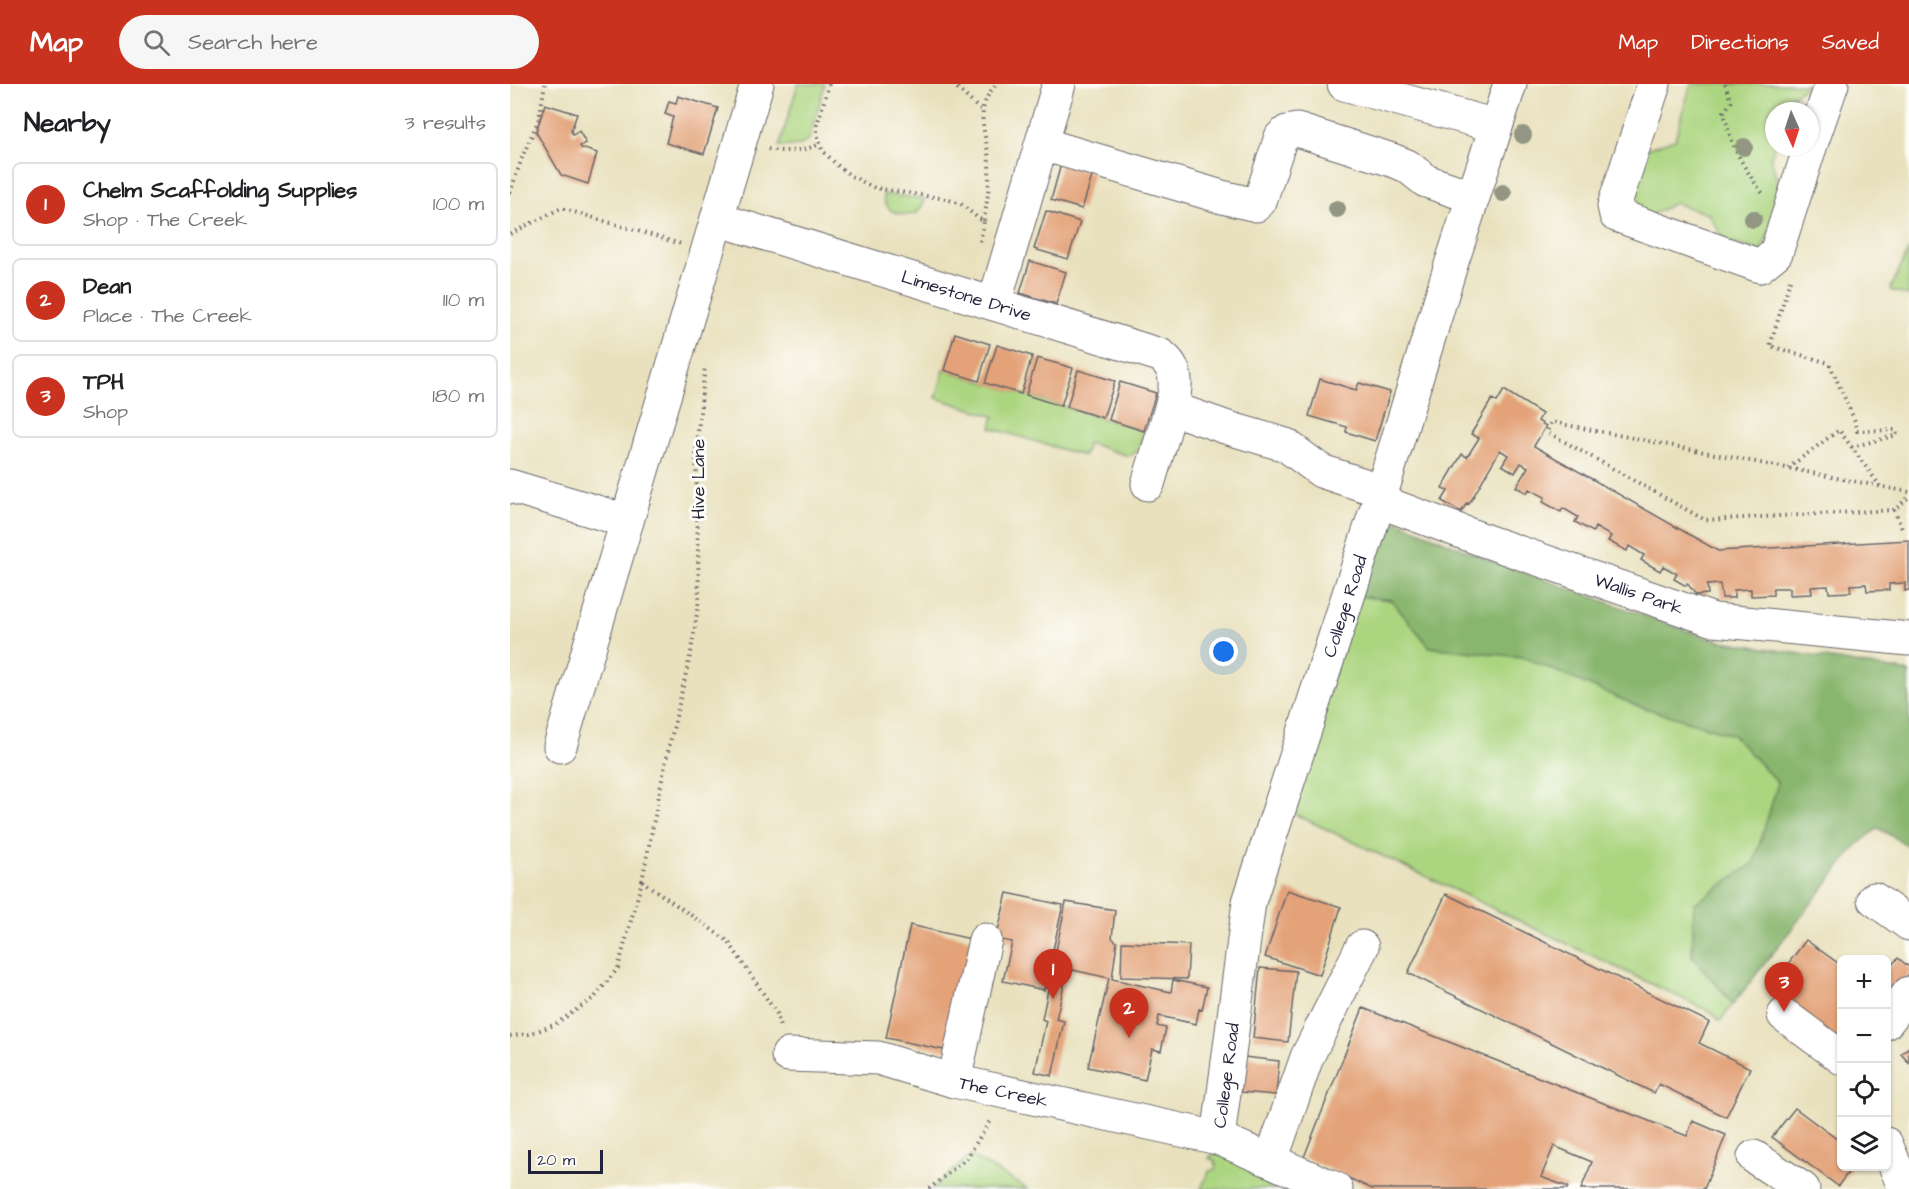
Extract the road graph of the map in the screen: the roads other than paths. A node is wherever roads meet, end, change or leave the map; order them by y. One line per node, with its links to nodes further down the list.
1 (757, 84): 12 (street)
2 (1059, 84): 9 (street)
3 (1344, 84): 8 (street)
4 (1510, 84): 8 (street, College Road)
5 (1654, 84): 10 (street)
6 (1832, 84): 7 (street)
7 (1819, 121)
8 (1496, 126): 11 (street, College Road)
9 (1042, 144): 11 (street); 13 (street)
10 (1807, 156)
11 (1473, 197): 17 (street, College Road)
12 (717, 219): 13 (street, Limestone Drive); 18 (street)
13 (994, 304): 14 (street, Limestone Drive)
14 (1171, 408): 15 (street, Limestone Drive); 17 (street, Wallis Park)
15 (1148, 484)
16 (510, 486): 18 (street)
17 (1381, 496): 19 (street, Wallis Park); 31 (street, College Road)
18 (627, 521): 20 (street)
19 (1909, 639)
20 (560, 746)
21 (1874, 899): 22 (street)
22 (1909, 924)
23 (985, 940): 30 (street)
24 (1362, 947): 34 (street)
25 (1909, 993): 27 (street)
26 (1784, 1015): 28 (street)
27 (1891, 1018)
28 (1837, 1054)
29 (788, 1055): 30 (street, The Creek)
30 (954, 1081): 31 (street, The Creek)
31 (1218, 1138): 34 (street, The Creek)
32 (1891, 1154): 37 (street)
33 (1754, 1157): 36 (street)
34 (1268, 1159): 35 (street, The Creek)
35 (1336, 1189)
36 (1803, 1189)
37 (1905, 1189)

